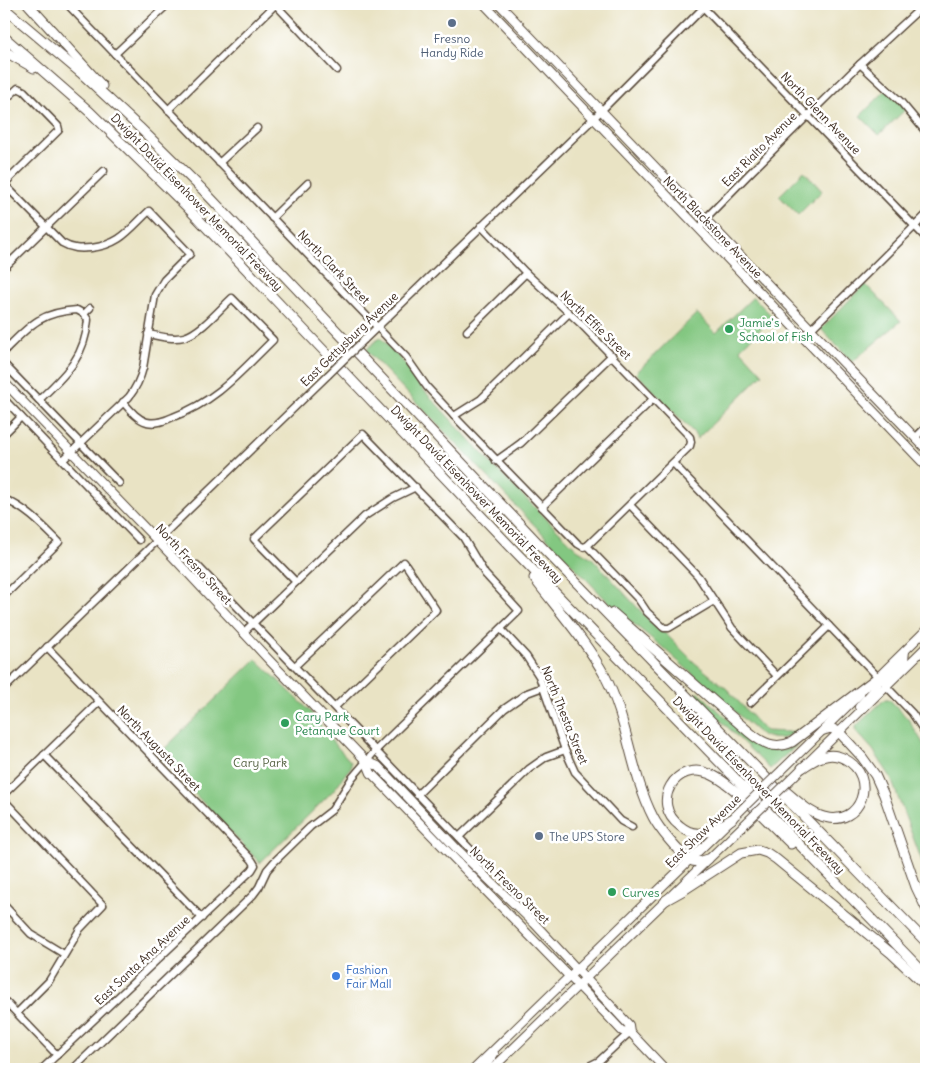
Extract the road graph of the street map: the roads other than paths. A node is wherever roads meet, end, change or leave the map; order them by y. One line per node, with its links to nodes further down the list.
1 (28, 4): 24 (highway)
2 (67, 4): 15 (street, North Clark Street)
3 (168, 4): 15 (street)
4 (275, 4): 17 (street); 20 (street)
5 (499, 4): 21 (main road, North Blackstone Avenue)
6 (911, 4): 11 (street)
7 (924, 4): 11 (street, East Rialto Avenue)
8 (703, 5): 21 (street, East Gettysburg Avenue); 22 (street, North Glenn Avenue)
9 (489, 6): 23 (main road, North Blackstone Avenue)
10 (4, 8): 24 (highway, Dwight David Eisenhower Memorial Freeway)
11 (918, 11): 12 (street); 16 (street, East Rialto Avenue)
12 (926, 20)
13 (4, 37): 18 (highway, Dwight David Eisenhower Memorial Freeway)
14 (4, 51): 18 (highway)
15 (116, 54): 20 (street, North Clark Street)
16 (860, 64): 22 (street, East Rialto Avenue); 26 (street)
17 (337, 70)
18 (58, 83): 80 (highway, Dwight David Eisenhower Memorial Freeway)
19 (4, 101): 30 (street)
20 (168, 110): 27 (street, North Clark Street)
21 (601, 110): 23 (street, East Gettysburg Avenue); 33 (main road, North Blackstone Avenue)
22 (807, 116): 33 (street, East Rialto Avenue); 35 (street, North Glenn Avenue)
23 (594, 118): 34 (street, East Gettysburg Avenue); 37 (main road, North Blackstone Avenue)
24 (139, 127): 79 (highway, Dwight David Eisenhower Memorial Freeway)
25 (257, 128): 27 (street)
26 (926, 132)
27 (219, 164): 32 (street, North Clark Street)
28 (104, 171): 36 (street)
29 (308, 183): 32 (street)
30 (4, 184): 36 (street)
31 (926, 215): 35 (street)
32 (272, 218): 44 (street, North Clark Street)
33 (705, 219): 37 (street, East Rialto Avenue); 45 (main road, North Blackstone Avenue)
34 (481, 226): 40 (street, North Effie Street); 44 (street, East Gettysburg Avenue)
35 (915, 226): 38 (street, North Glenn Avenue); 45 (street)
36 (46, 227): 39 (street); 47 (street)
37 (700, 229): 48 (main road, North Blackstone Avenue)
38 (926, 238)
39 (4, 268)
40 (526, 273): 42 (street, North Effie Street); 46 (street)
41 (90, 308): 43 (street)
42 (569, 313): 50 (street, North Effie Street); 58 (street)
43 (84, 314): 49 (street); 55 (street)
44 (377, 328): 58 (street, North Clark Street); 78 (street, East Gettysburg Avenue, bridge)
45 (811, 329): 48 (street); 62 (main road, North Blackstone Avenue)
46 (467, 331)
47 (148, 334): 56 (street); 56 (street)
48 (803, 337): 57 (main road, North Blackstone Avenue)
49 (4, 351)
50 (612, 355): 54 (street, North Effie Street); 69 (street)
51 (4, 364): 55 (street)
52 (4, 382): 66 (main road, North Fresno Street)
53 (4, 399): 59 (street, North Fresno Street)
54 (653, 399): 70 (street, North Effie Street); 76 (street)
55 (39, 400): 63 (street)
56 (123, 402): 63 (street)
57 (878, 415): 62 (main road); 64 (main road, North Blackstone Avenue)
58 (454, 416): 69 (street, North Clark Street)
59 (21, 417): 61 (street); 68 (street, North Fresno Street)
60 (926, 427): 62 (street)
61 (4, 434)
62 (915, 438): 65 (main road, North Blackstone Avenue)
63 (81, 443): 66 (street); 72 (street)
64 (908, 446): 67 (main road); 71 (main road, North Blackstone Avenue)
65 (926, 450)
66 (71, 453): 68 (street); 78 (main road, North Fresno Street)
67 (926, 457)
68 (63, 460): 77 (street, North Fresno Street)
69 (496, 461): 76 (street, North Clark Street)
70 (673, 462): 75 (street); 87 (street)
71 (926, 466)
72 (119, 483)
73 (416, 487): 83 (street); 83 (street); 88 (street)
74 (4, 499): 84 (street)
75 (630, 505): 81 (street); 85 (street)
76 (542, 506): 81 (street, North Clark Street)
77 (139, 540)
78 (157, 540): 90 (main road, North Fresno Street); 92 (street, East Gettysburg Avenue)
79 (536, 541): 96 (highway); 97 (highway, Dwight David Eisenhower Memorial Freeway)
80 (506, 542): 119 (highway); 128 (highway, Dwight David Eisenhower Memorial Freeway)
81 (585, 547): 85 (street, North Clark Street)
82 (197, 565): 86 (street)
83 (296, 582): 86 (street)
84 (4, 596)
85 (714, 601): 95 (street)
86 (254, 624): 90 (street); 94 (street)
87 (829, 626): 95 (street); 96 (street)
88 (501, 630): 99 (street, North Thesta Street); 107 (street)
89 (926, 630): 93 (main road, East Shaw Avenue)
90 (243, 633): 110 (main road, North Fresno Street)
91 (926, 647): 98 (main road, East Shaw Avenue)
92 (47, 648): 100 (street, East Gettysburg Avenue); 101 (street, North Augusta Street)
93 (905, 651): 96 (main road, East Shaw Avenue); 98 (main road)
94 (295, 666): 103 (street); 103 (street)
95 (777, 676): 102 (street)
96 (878, 677): 104 (main road, East Shaw Avenue); 105 (main road)
97 (673, 683): 111 (highway); 129 (highway, Dwight David Eisenhower Memorial Freeway)
98 (886, 686): 105 (main road, East Shaw Avenue); 106 (street)
99 (543, 687): 108 (street, North Thesta Street); 113 (street)
100 (4, 689)
101 (99, 702): 109 (street); 120 (street, North Augusta Street)
102 (750, 703)
103 (335, 707): 107 (street)
104 (824, 730): 105 (highway); 115 (main road, East Shaw Avenue, bridge)
105 (839, 732): 111 (main road, East Shaw Avenue); 126 (highway)
106 (926, 734)
107 (376, 750): 110 (street); 113 (street)
108 (565, 750): 116 (street, North Thesta Street); 117 (street)
109 (44, 756): 112 (street); 127 (street)
110 (366, 761): 121 (main road, North Fresno Street); 122 (main road, North Fresno Street); 144 (street)
111 (802, 768): 118 (main road, East Shaw Avenue, bridge)
112 (4, 794)
113 (418, 795): 117 (street)
114 (4, 800): 130 (street)
115 (732, 819): 119 (main road, East Shaw Avenue); 128 (highway)
116 (632, 827)
117 (459, 837): 121 (street)
118 (708, 859): 119 (highway); 124 (main road, East Shaw Avenue)
119 (690, 860): 131 (main road, East Shaw Avenue)
120 (255, 865): 127 (street, East Santa Ana Avenue)
121 (476, 868): 123 (main road, North Fresno Street)
122 (474, 878): 123 (main road); 133 (main road, North Fresno Street)
123 (504, 894): 131 (main road, North Fresno Street)
124 (666, 900): 134 (main road, East Shaw Avenue); 136 (highway)
125 (4, 905): 130 (street)
126 (926, 908)
127 (202, 918): 141 (street, East Santa Ana Avenue)
128 (884, 933): 132 (highway, Dwight David Eisenhower Memorial Freeway)
129 (926, 942)
130 (64, 954): 138 (street)
131 (577, 969): 133 (main road, East Shaw Avenue); 134 (main road, North Fresno Street)
132 (926, 975)
133 (569, 977): 135 (main road, North Fresno Street); 140 (main road, East Shaw Avenue)
134 (586, 979): 135 (main road, East Shaw Avenue); 139 (main road, North Fresno Street)
135 (578, 986): 139 (main road, North Fresno Street); 147 (main road, East Shaw Avenue)
136 (926, 986)
137 (4, 1000): 138 (street)
138 (17, 1013): 141 (street)
139 (630, 1032): 142 (street); 148 (main road, North Fresno Street)
140 (498, 1046): 145 (main road, East Shaw Avenue); 146 (main road)
141 (57, 1055): 143 (street, East Santa Ana Avenue)
142 (587, 1067)
143 (42, 1069)
144 (73, 1069)
145 (474, 1069)
146 (483, 1069)
147 (492, 1069)
148 (665, 1069)

